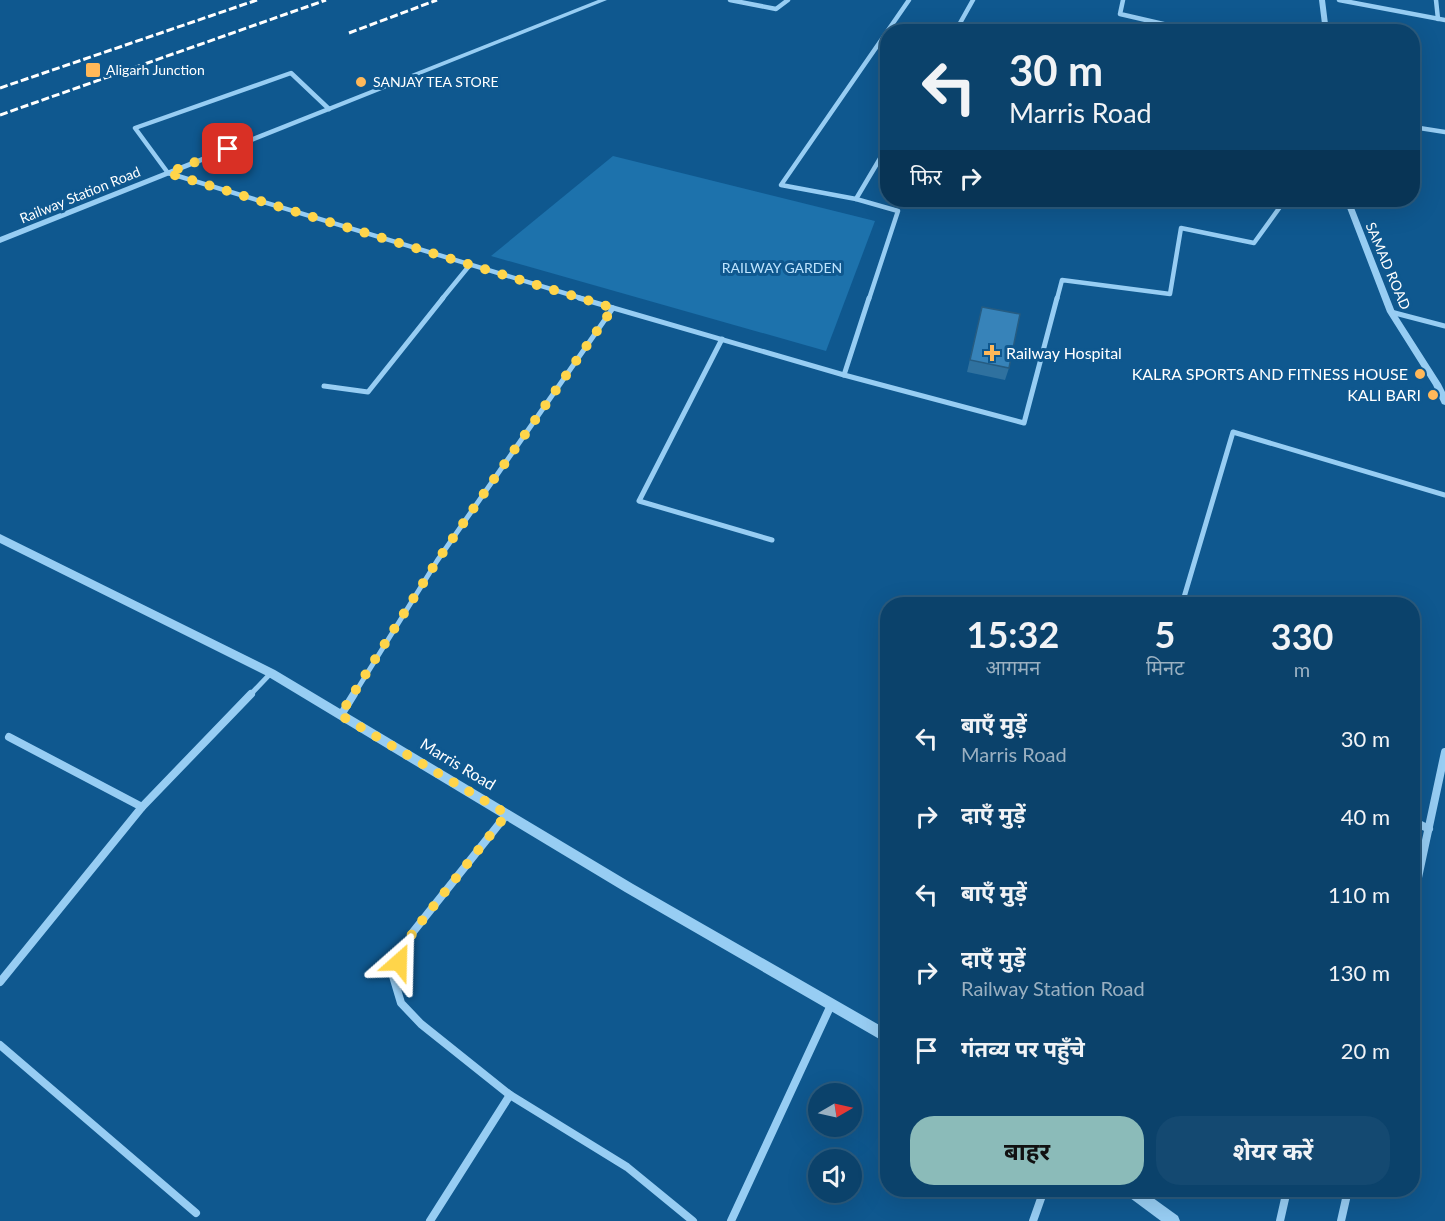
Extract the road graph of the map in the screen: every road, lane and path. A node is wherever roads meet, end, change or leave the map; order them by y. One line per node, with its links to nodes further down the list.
1 (604, 0): 17 (street, Railway Station Road)
2 (730, 0): 3 (street)
3 (788, 0)
4 (909, 0): 12 (street)
5 (974, 0): 13 (street)
6 (1123, 0): 14 (street)
7 (1322, 0): 15 (street)
8 (1339, 0): 10 (street)
9 (1436, 0): 10 (street)
10 (1438, 19): 11 (street)
11 (1445, 20)
12 (893, 24)
13 (960, 24)
14 (1163, 24)
15 (1325, 24)
16 (880, 42): 22 (street)
17 (329, 109): 21 (street, Railway Station Road); 21 (street)
18 (1420, 128): 19 (street)
19 (1445, 132)
20 (880, 158): 22 (street)
21 (168, 173): 27 (street, Railway Station Road); 28 (street)
22 (856, 199): 23 (street)
23 (880, 206)
24 (884, 207): 33 (street)
25 (1280, 207): 33 (street)
26 (1350, 207): 30 (street, SAMAD ROAD)
27 (0, 240)
28 (468, 266): 29 (street); 35 (street)
29 (613, 308): 32 (street); 42 (street)
30 (1391, 312): 31 (street); 34 (street, SAMAD ROAD)
31 (1445, 326)
32 (722, 339): 33 (street); 39 (street)
33 (844, 375)
34 (1441, 385): 36 (street, SAMAD ROAD)
35 (324, 386)
36 (1445, 402)
37 (1445, 495): 40 (street)
38 (0, 538): 41 (street, Marris Road)
39 (772, 540)
40 (1184, 597)
41 (271, 673): 42 (street, Marris Road); 45 (street)
42 (340, 715): 46 (street, Marris Road)
43 (9, 737): 45 (street)
44 (1445, 752): 48 (street)
45 (142, 807): 50 (street)
46 (507, 814): 51 (street, Marris Road); 54 (street)
47 (1420, 824): 48 (street)
48 (1429, 829): 49 (street)
49 (1420, 870)
50 (0, 982)
51 (831, 1005): 52 (street, Marris Road); 62 (street)
52 (880, 1033)
53 (0, 1045): 59 (street)
54 (510, 1095): 60 (street); 61 (street)
55 (1042, 1197): 63 (street)
56 (1140, 1197): 64 (street)
57 (1285, 1197): 65 (street)
58 (1346, 1197): 66 (street)
59 (196, 1213)
60 (430, 1221)
61 (693, 1221)
62 (730, 1221)
63 (1033, 1221)
64 (1173, 1221)
65 (1280, 1221)
66 (1341, 1221)

